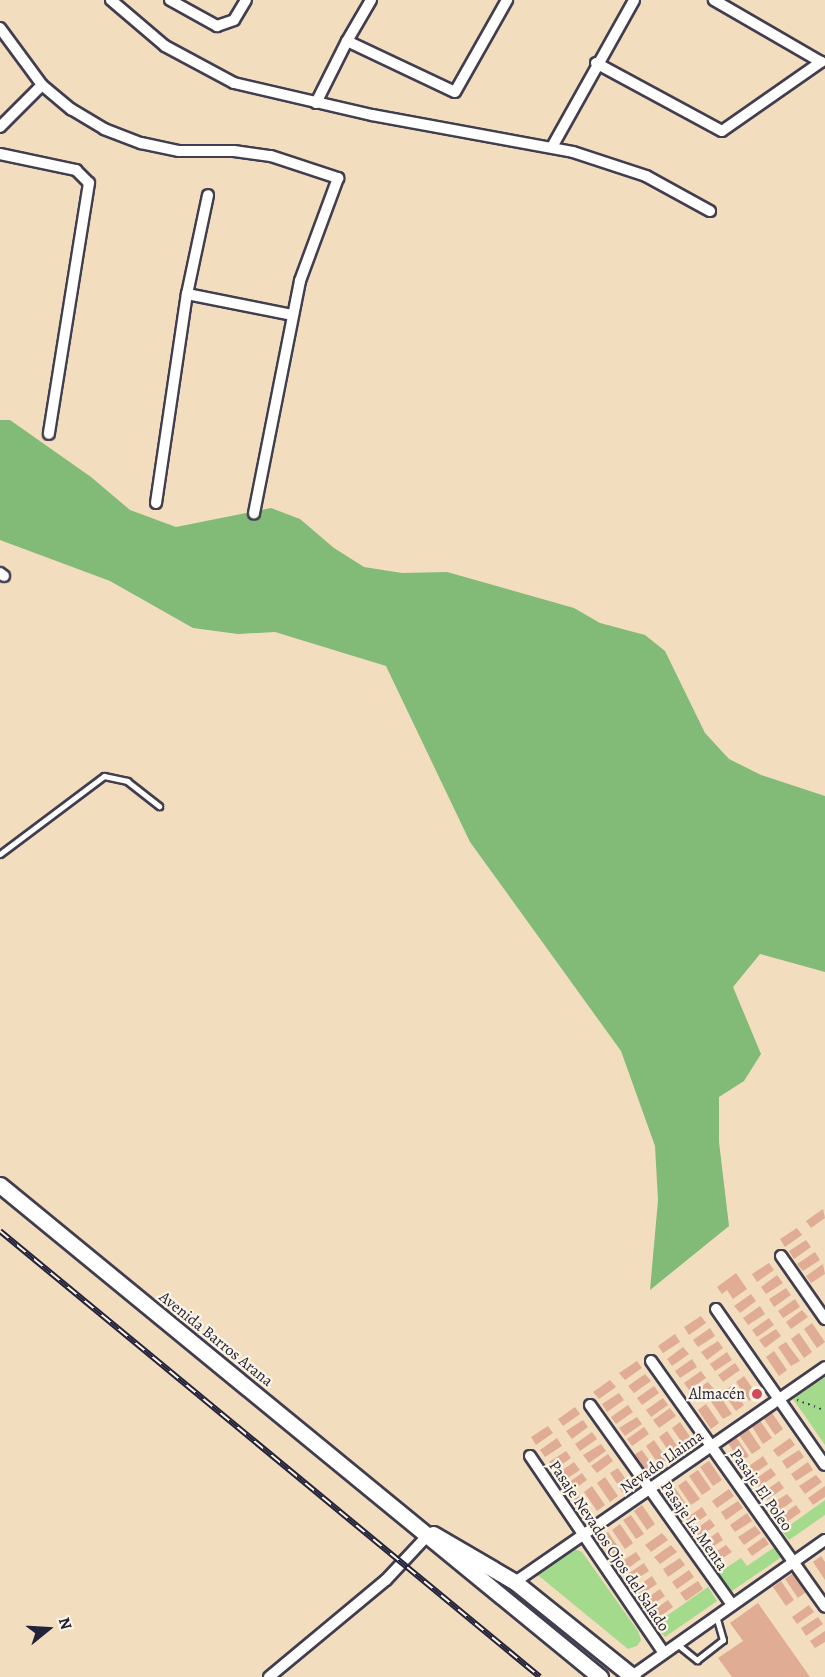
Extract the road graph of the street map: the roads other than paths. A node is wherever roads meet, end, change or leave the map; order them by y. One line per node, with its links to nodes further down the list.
1 (111, 0): 12 (street)
2 (170, 0): 3 (street)
3 (246, 0)
4 (371, 0): 9 (street)
5 (507, 0): 9 (street)
6 (634, 0): 10 (street)
7 (714, 0): 10 (street)
8 (0, 28): 11 (street)
9 (347, 41): 12 (street)
10 (596, 63): 14 (street)
11 (42, 85): 13 (street); 19 (street)
12 (316, 103): 14 (street)
13 (0, 127)
14 (552, 147): 17 (street)
15 (0, 154): 20 (street)
16 (208, 195): 18 (street)
17 (710, 211)
18 (187, 294): 19 (street); 21 (street)
19 (292, 315): 22 (street)
20 (49, 434)
21 (156, 503)
22 (254, 514)
23 (159, 806): 24 (lane)
24 (0, 854)
25 (0, 1185): 37 (main road, Avenida Barros Arana)
26 (781, 1256): 28 (street)
27 (716, 1309): 31 (street)
28 (825, 1319)
29 (651, 1361): 33 (street, Pasaje El Poleo)
30 (825, 1367): 31 (street, Nevado Llaima)
31 (779, 1399): 33 (street, Nevado Llaima); 35 (street)
32 (590, 1405): 36 (street, Pasaje La Menta)
33 (711, 1446): 36 (street, Nevado Llaima); 41 (street, Pasaje El Poleo)
34 (530, 1456): 38 (street, Pasaje Nevados Ojos del Salado)
35 (825, 1465)
36 (649, 1489): 38 (street, Nevado Llaima); 44 (street, Pasaje La Menta)
37 (409, 1521): 39 (main road, Avenida Barros Arana); 42 (main road, Avenida Barros Arana)
38 (584, 1534): 42 (street, Nevado Llaima); 48 (street, Pasaje Nevados Ojos del Salado)
39 (427, 1536): 43 (main road, Avenida Barros Arana); 49 (street)
40 (825, 1540): 41 (street)
41 (794, 1562): 44 (street); 45 (street, Pasaje El Poleo)
42 (515, 1582): 43 (main road); 51 (main road, Avenida Barros Arana)
43 (486, 1584): 50 (main road, Avenida Barros Arana)
44 (732, 1605): 46 (street)
45 (825, 1607)
46 (716, 1616): 47 (street); 47 (lane)
47 (677, 1644): 48 (street)
48 (664, 1653): 51 (street)
49 (269, 1677)
50 (600, 1677)
51 (631, 1677)

